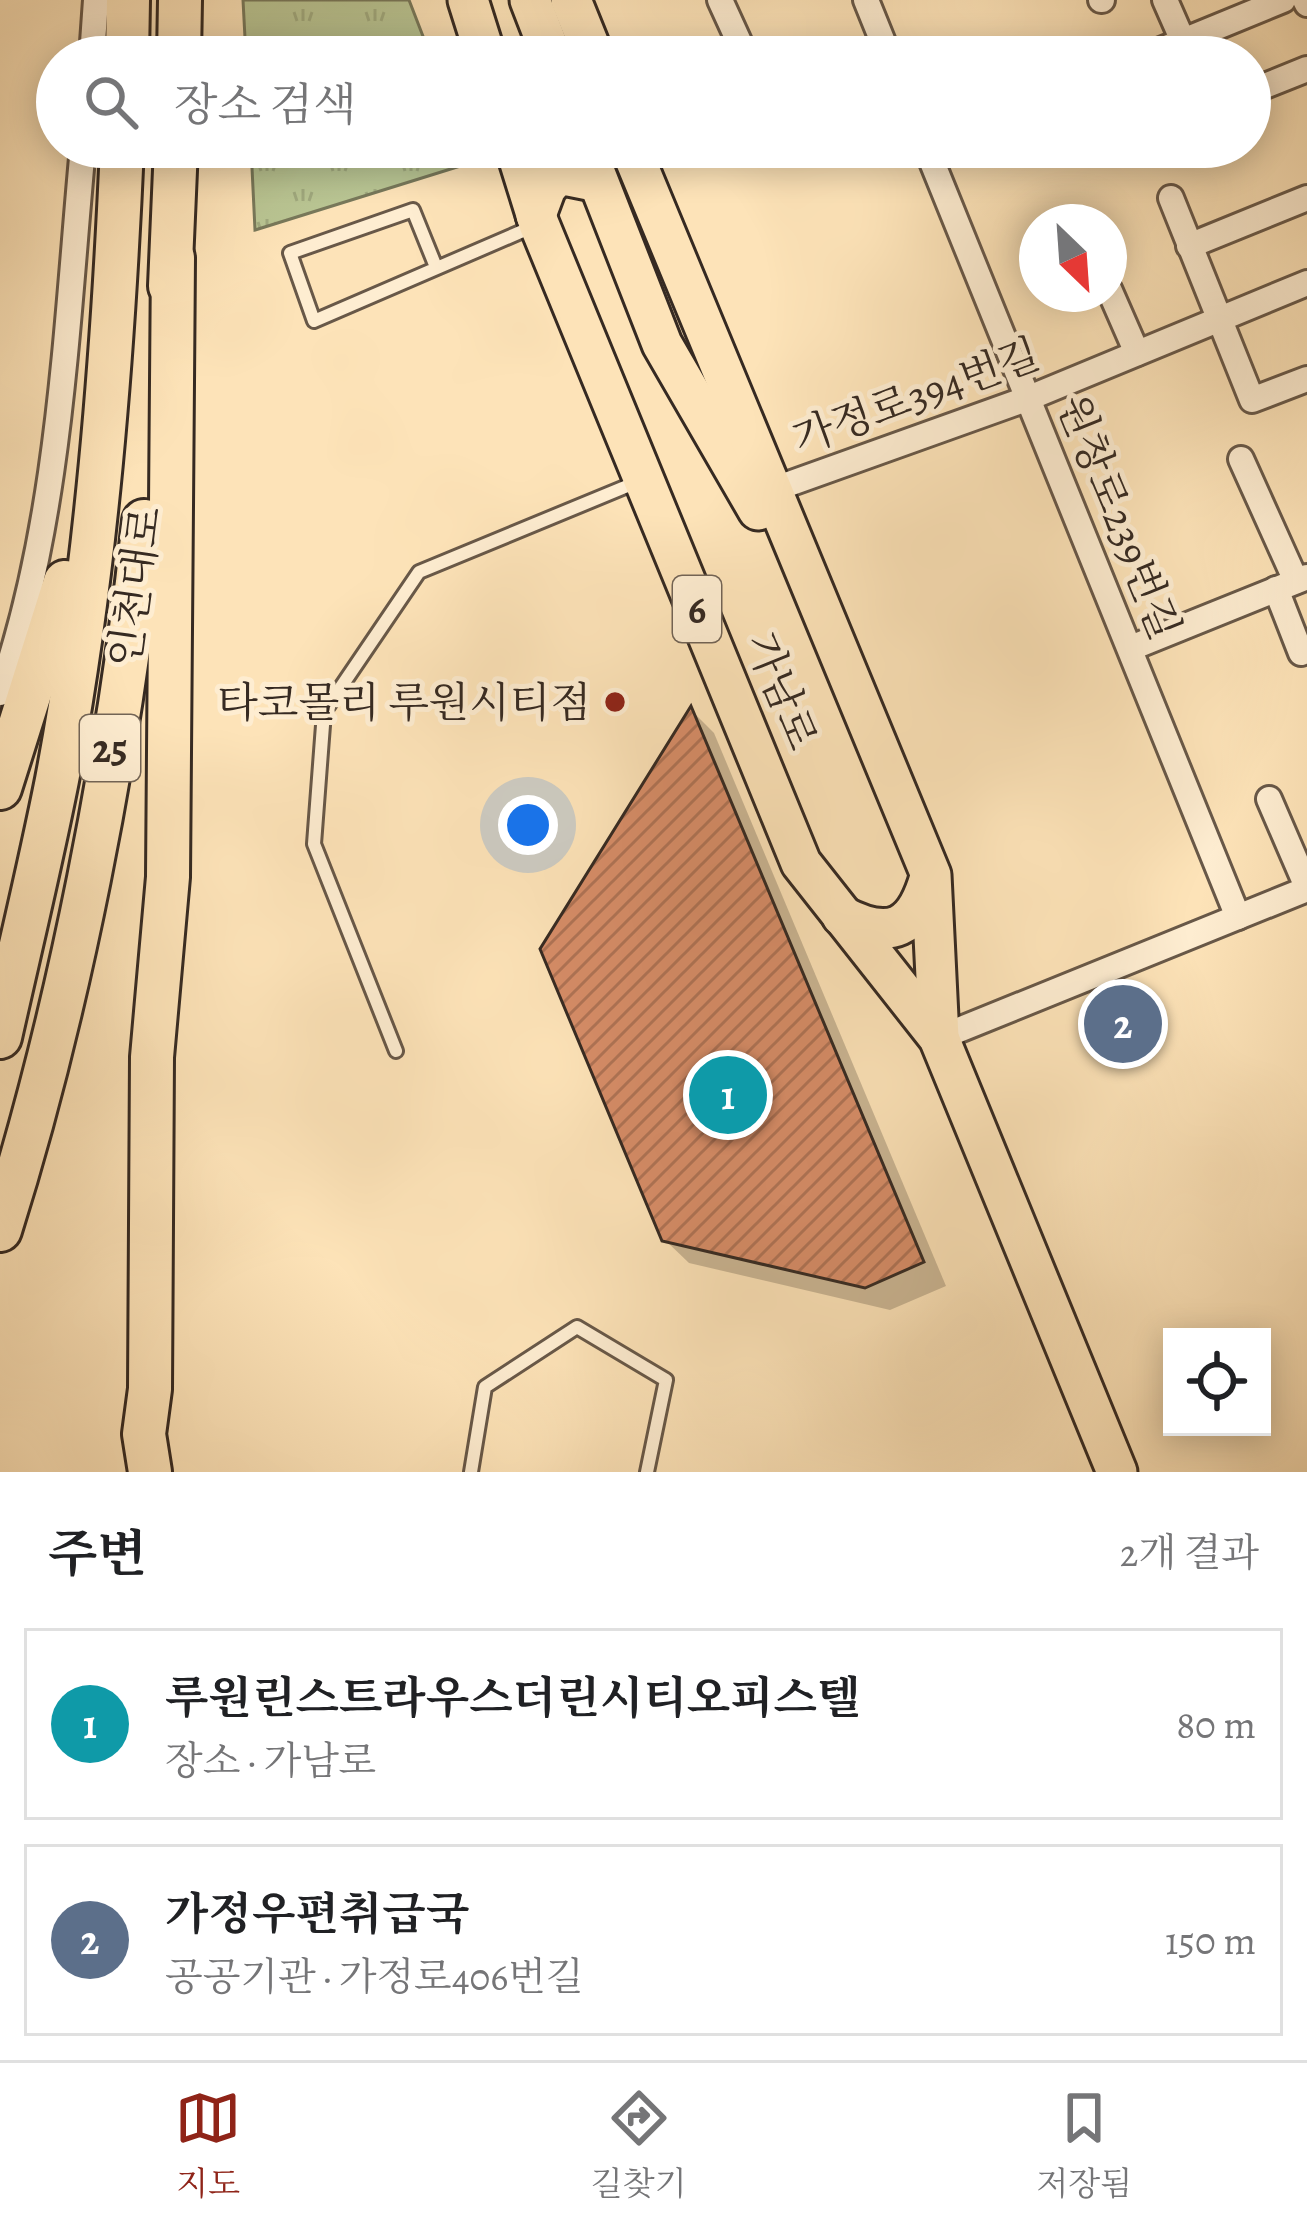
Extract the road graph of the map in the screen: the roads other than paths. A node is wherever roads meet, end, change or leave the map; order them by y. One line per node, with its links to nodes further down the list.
1 (96, 0): 11 (street)
2 (128, 0): 12 (highway)
3 (180, 0): 13 (highway)
4 (468, 0): 14 (main road)
5 (530, 0): 15 (main road)
6 (571, 0): 16 (main road)
7 (720, 0): 17 (street)
8 (866, 0): 18 (street)
9 (1165, 0): 19 (street)
10 (1283, 0): 20 (street)
11 (93, 36)
12 (127, 36)
13 (179, 36)
14 (479, 36)
15 (544, 36)
16 (586, 36)
17 (736, 36)
18 (881, 36)
19 (1181, 36)
20 (1195, 36)
21 (1307, 69): 22 (street)
22 (1271, 84)
23 (81, 168): 49 (street)
24 (121, 168): 46 (highway, 인천대로 / 25)
25 (175, 168): 35 (highway, 인천대로 / 25)
26 (521, 168): 33 (main road, 가남로 / 6)
27 (579, 168): 33 (main road)
28 (593, 168): 48 (main road)
29 (639, 168): 45 (main road, 가남로 / 6)
30 (935, 168): 42 (street, 원창로239번길)
31 (1171, 198): 34 (street)
32 (1307, 198): 34 (street)
33 (537, 219): 36 (lane); 44 (main road, 가남로 / 6)
34 (1189, 246): 39 (street)
35 (172, 258): 62 (highway, 인천대로 / 25); 63 (highway)
36 (436, 267): 36 (lane)
37 (1307, 283): 39 (street, 가정로394번길)
38 (1119, 312): 40 (street)
39 (1218, 320): 40 (street, 가정로394번길); 41 (street)
40 (1137, 353): 42 (street, 가정로394번길)
41 (1307, 379)
42 (1029, 398): 45 (street, 가정로394번길); 50 (street, 원창로239번길)
43 (1241, 459): 47 (street)
44 (644, 480): 57 (main road, 가남로 / 6); 61 (lane)
45 (772, 490): 48 (main road, 가남로 / 6)
46 (95, 496): 53 (highway); 59 (highway, 인천대로 / 25)
47 (1293, 582): 50 (street); 51 (street)
48 (825, 624): 55 (main road, 가남로 / 6)
49 (8, 634): 52 (street)
50 (1131, 648): 58 (street, 원창로239번길)
51 (1301, 653)
52 (0, 693)
53 (0, 788)
54 (1269, 799): 56 (street)
55 (931, 875): 57 (main road); 60 (main road, 가남로 / 6)
56 (1307, 888): 58 (street)
57 (842, 916): 60 (main road, 가남로 / 6)
58 (1238, 917): 60 (street)
59 (0, 1037)
60 (939, 1038): 66 (main road, 가남로 / 6)
61 (396, 1051)
62 (0, 1230)
63 (150, 1472)
64 (471, 1472): 65 (lane)
65 (647, 1472)
66 (1117, 1472)

